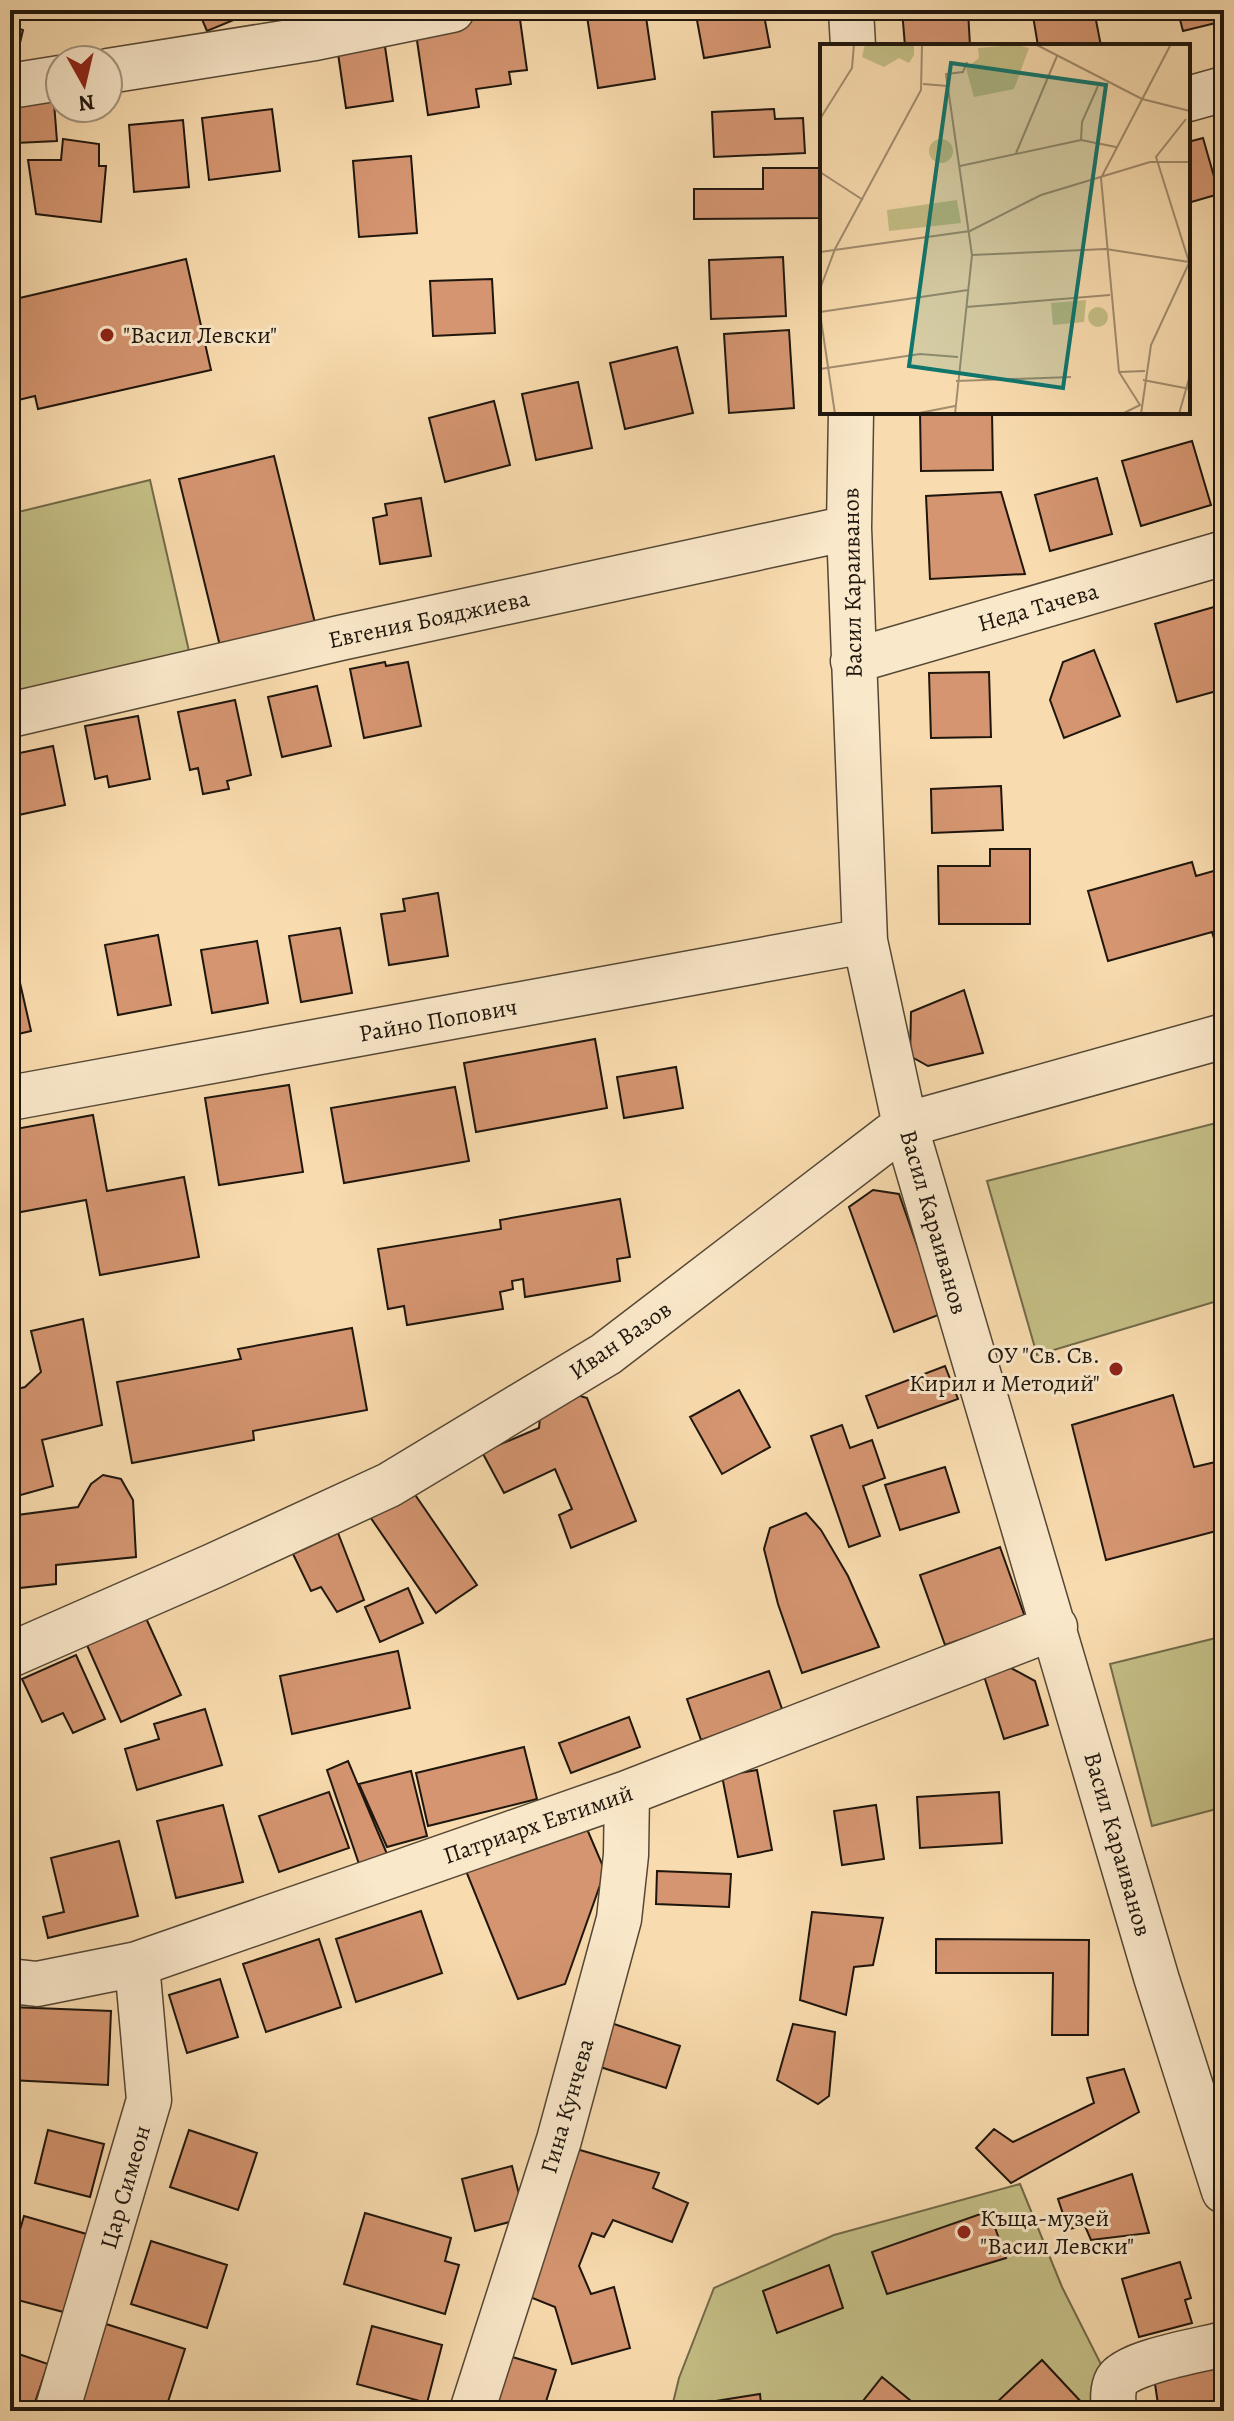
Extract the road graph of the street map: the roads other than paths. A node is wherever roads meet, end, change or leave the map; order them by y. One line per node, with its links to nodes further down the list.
1 (452, 10): 4 (street)
2 (851, 10): 3 (street)
3 (853, 44)
4 (124, 68)
5 (44, 81): 6 (street)
6 (10, 86)
7 (1224, 89): 8 (street)
8 (1190, 98)
9 (851, 414): 10 (street, Васил Караиванов)
10 (849, 528): 12 (street, Васил Караиванов); 13 (street, Евгения Бояджиева)
11 (1224, 553): 12 (street, Неда Тачева)
12 (853, 661): 14 (street, Васил Караиванов)
13 (10, 715)
14 (865, 941): 16 (street, Райно Попович); 17 (street, Васил Караиванов)
15 (1224, 1036): 17 (street, Иван Вазов)
16 (10, 1098)
17 (905, 1125): 18 (street, Васил Караиванов); 19 (street, Иван Вазов)
18 (1055, 1627): 20 (street, Патриарх Евтимий); 23 (street, Васил Караиванов)
19 (10, 1655)
20 (627, 1793): 21 (street, Патриарх Евтимий); 26 (street, Гина Кунчева)
21 (137, 1964): 22 (street, Патриарх Евтимий); 25 (street, Цар Симеон)
22 (10, 1981)
23 (1224, 2191)
24 (1224, 2344): 27 (street)
25 (59, 2407)
26 (472, 2411)
27 (1114, 2411)

